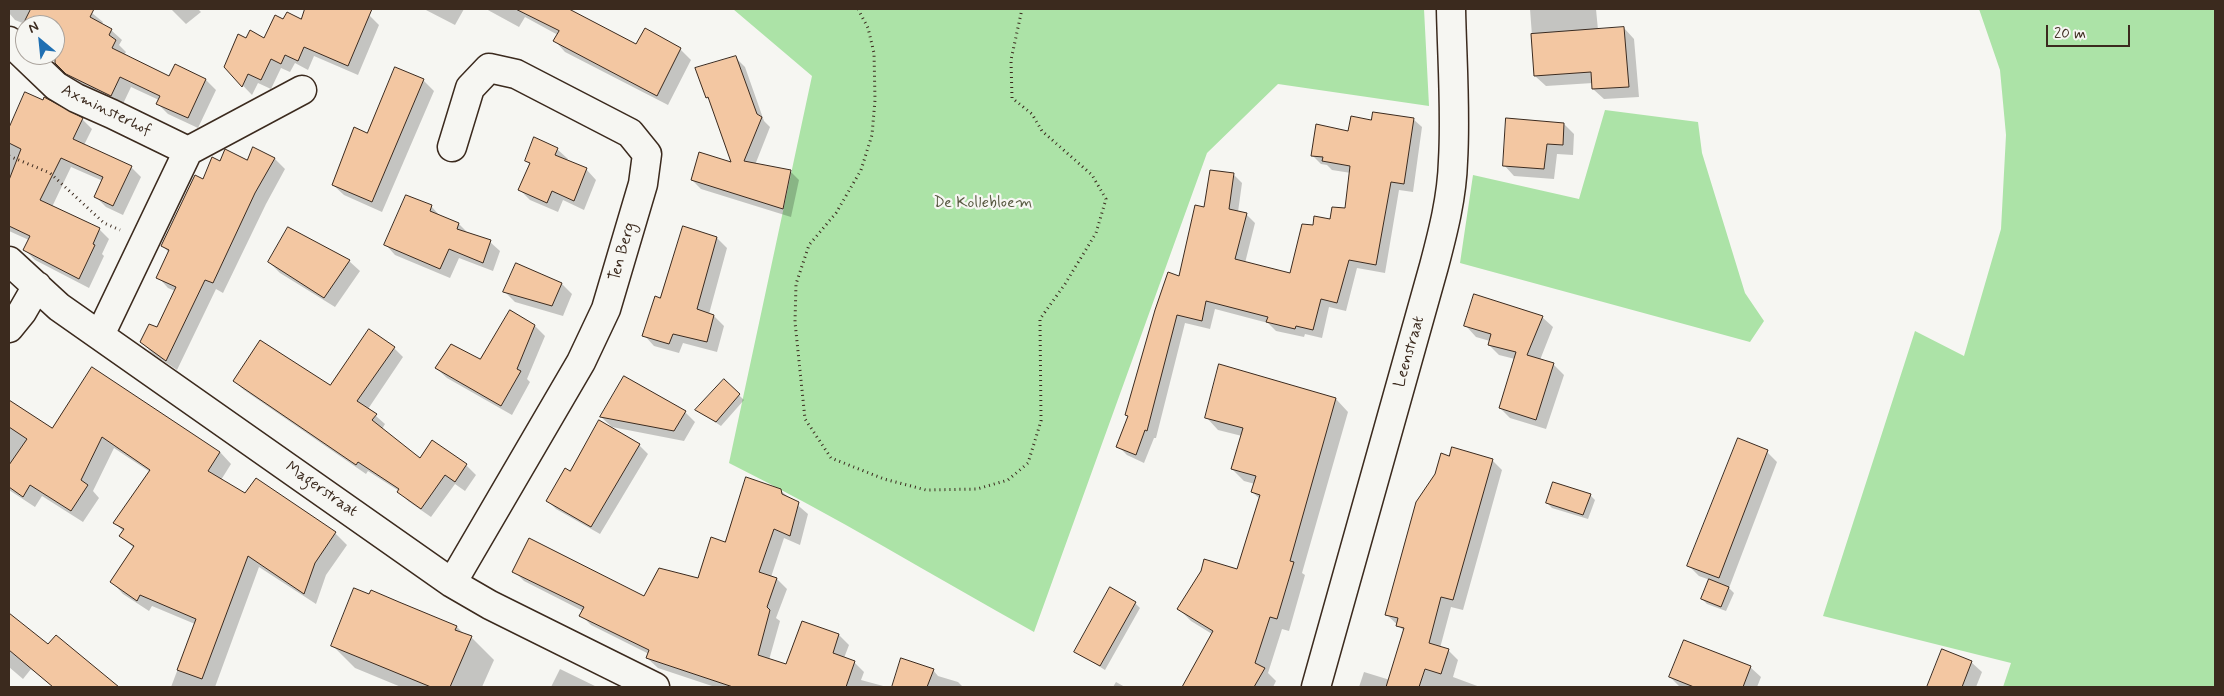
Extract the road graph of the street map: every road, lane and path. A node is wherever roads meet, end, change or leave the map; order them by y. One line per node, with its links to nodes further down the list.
1 (858, 9): 2 (path)
2 (1022, 9)
3 (1450, 9): 16 (street, Leenstraat)
4 (9, 41): 7 (street, Axminsterhof)
5 (302, 90): 7 (street)
6 (452, 147): 14 (street, Ten Berg)
7 (188, 151): 9 (street)
8 (9, 156): 9 (path)
9 (146, 240): 13 (street)
10 (9, 261): 11 (street, Magerstraat)
11 (37, 286): 12 (street); 13 (street, Magerstraat)
12 (9, 328)
13 (100, 335): 14 (street, Magerstraat)
14 (452, 583): 15 (street, Magerstraat)
15 (655, 687)
16 (1316, 687)

